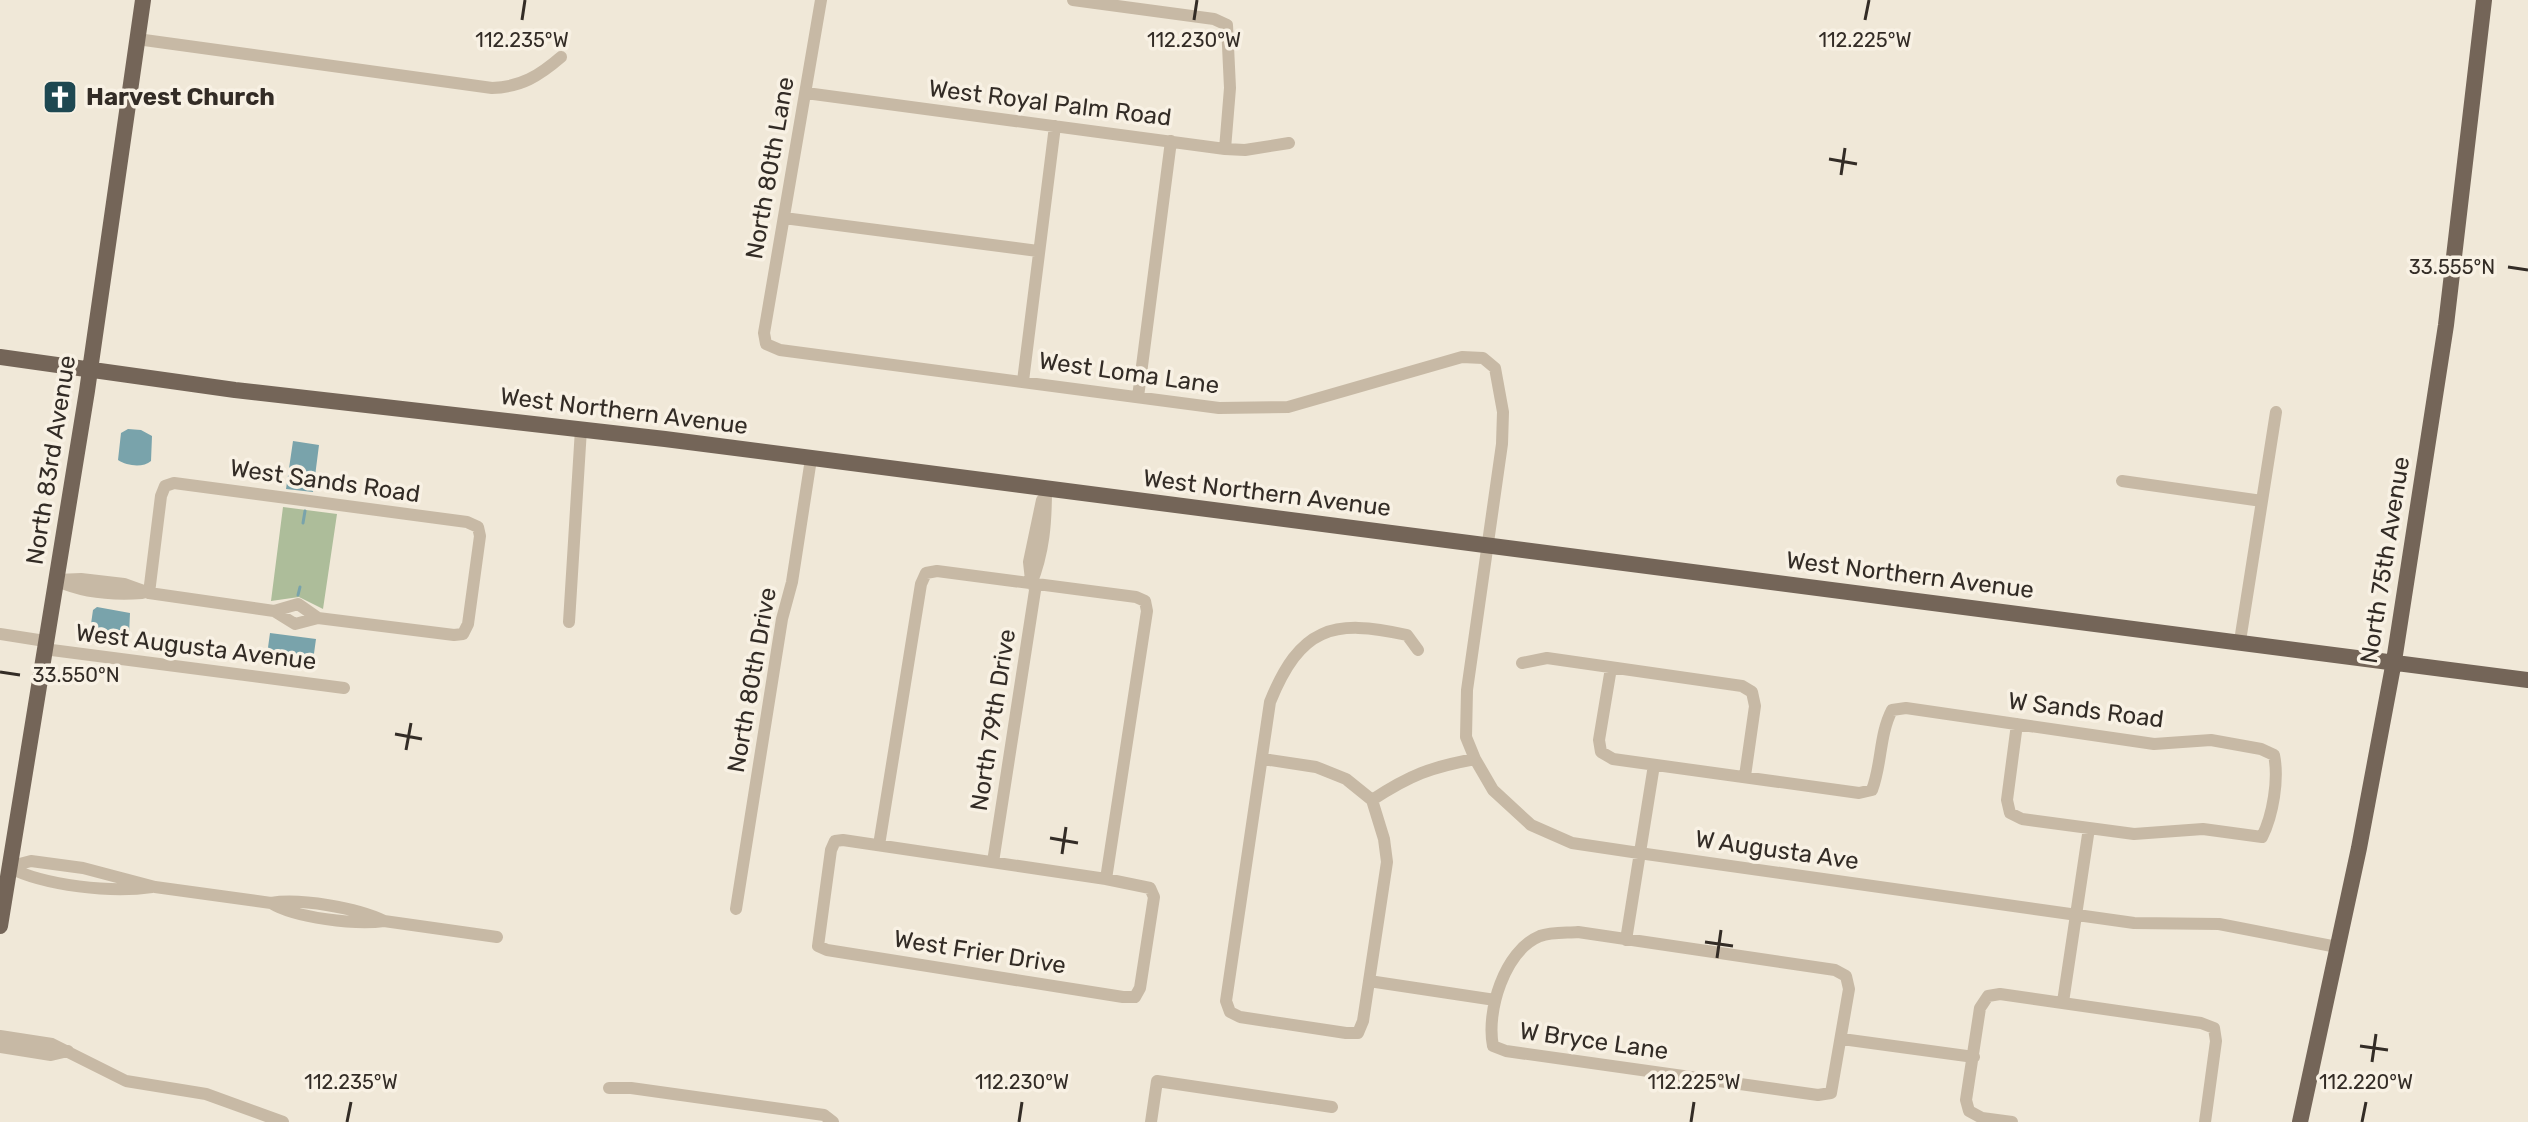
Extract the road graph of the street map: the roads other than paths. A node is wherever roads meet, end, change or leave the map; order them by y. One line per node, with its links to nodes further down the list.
1 (143, 0): 5 (main road, North 83rd Avenue)
2 (821, 0): 7 (street, North 80th Lane)
3 (1073, 0): 11 (street)
4 (2484, 0): 37 (main road, North 75th Avenue)
5 (137, 39): 6 (street); 17 (main road, North 83rd Avenue)
6 (561, 57)
7 (806, 93): 8 (street, West Royal Palm Road); 12 (street, North 80th Lane)
8 (1055, 126): 9 (street, West Royal Palm Road); 13 (street)
9 (1171, 141): 11 (street, West Royal Palm Road); 19 (street)
10 (1289, 143): 11 (street, West Royal Palm Road)
11 (1225, 149)
12 (784, 218): 13 (street); 14 (street, North 80th Lane)
13 (1038, 251): 18 (street)
14 (766, 344): 18 (street, West Loma Lane)
15 (0, 357): 17 (main road, West Northern Avenue)
16 (1483, 358): 19 (street, West Loma Lane); 26 (street, W Augusta Ave)
17 (90, 371): 21 (main road, West Northern Avenue); 27 (main road, North 83rd Avenue)
18 (1023, 381): 19 (street, West Loma Lane)
19 (1138, 397)
20 (2276, 412): 25 (street)
21 (581, 429): 22 (main road, West Northern Avenue); 32 (street)
22 (811, 459): 24 (main road, West Northern Avenue); 57 (street, North 80th Drive)
23 (2122, 481): 25 (street)
24 (1046, 489): 26 (main road, West Northern Avenue); 28 (street, North 79th Drive)
25 (2262, 501): 34 (street)
26 (1487, 544): 34 (main road, West Northern Avenue); 44 (street, W Augusta Ave)
27 (57, 580): 29 (street); 35 (main road, North 83rd Avenue)
28 (1034, 584): 49 (street); 51 (street, North 79th Drive); 54 (street)
29 (149, 593): 30 (street); 31 (street, West Sands Road)
30 (274, 611): 31 (street); 31 (street)
31 (318, 618)
32 (569, 622)
33 (0, 634): 35 (street, West Augusta Avenue)
34 (2240, 641): 37 (main road, West Northern Avenue)
35 (44, 645): 41 (street, West Augusta Avenue); 53 (main road, North 83rd Avenue)
36 (1418, 650): 43 (street)
37 (2394, 661): 40 (main road, West Northern Avenue); 62 (main road, North 75th Avenue)
38 (1522, 663): 39 (street)
39 (1611, 668): 45 (street); 46 (street)
40 (2528, 680)
41 (344, 688)
42 (2017, 724): 46 (street, W Sands Road); 48 (street); 48 (street, W Sands Road)
43 (1263, 759): 47 (street); 63 (street)
44 (1475, 759): 47 (street); 50 (street, W Augusta Ave)
45 (1654, 765): 46 (street); 50 (street)
46 (1745, 776)
47 (1372, 800): 63 (street)
48 (2089, 828): 58 (street)
49 (879, 845): 51 (street); 54 (street, West Frier Drive)
50 (1639, 853): 58 (street, W Augusta Ave); 61 (street)
51 (993, 862): 54 (street)
52 (64, 866): 53 (street); 55 (street); 56 (street)
53 (8, 867): 55 (street); 59 (main road, North 83rd Avenue)
54 (1106, 879)
55 (61, 882): 56 (street)
56 (155, 887): 60 (street)
57 (736, 909)
58 (2077, 915): 62 (street, W Augusta Ave); 65 (street)
59 (0, 926)
60 (497, 937)
61 (1626, 940): 64 (street); 67 (street)
62 (2337, 947): 78 (main road, North 75th Avenue)
63 (1369, 981): 64 (street, W Bryce Lane)
64 (1495, 1000): 67 (street, W Bryce Lane)
65 (2063, 1002): 70 (street); 77 (street)
66 (0, 1036): 69 (street)
67 (1842, 1039): 70 (street)
68 (0, 1047): 69 (street)
69 (36, 1047): 74 (street)
70 (1974, 1057): 76 (street)
71 (609, 1088): 73 (street)
72 (1332, 1107): 75 (street)
73 (832, 1120)
74 (283, 1122)
75 (1151, 1122)
76 (2012, 1122)
77 (2205, 1122)
78 (2300, 1122)

